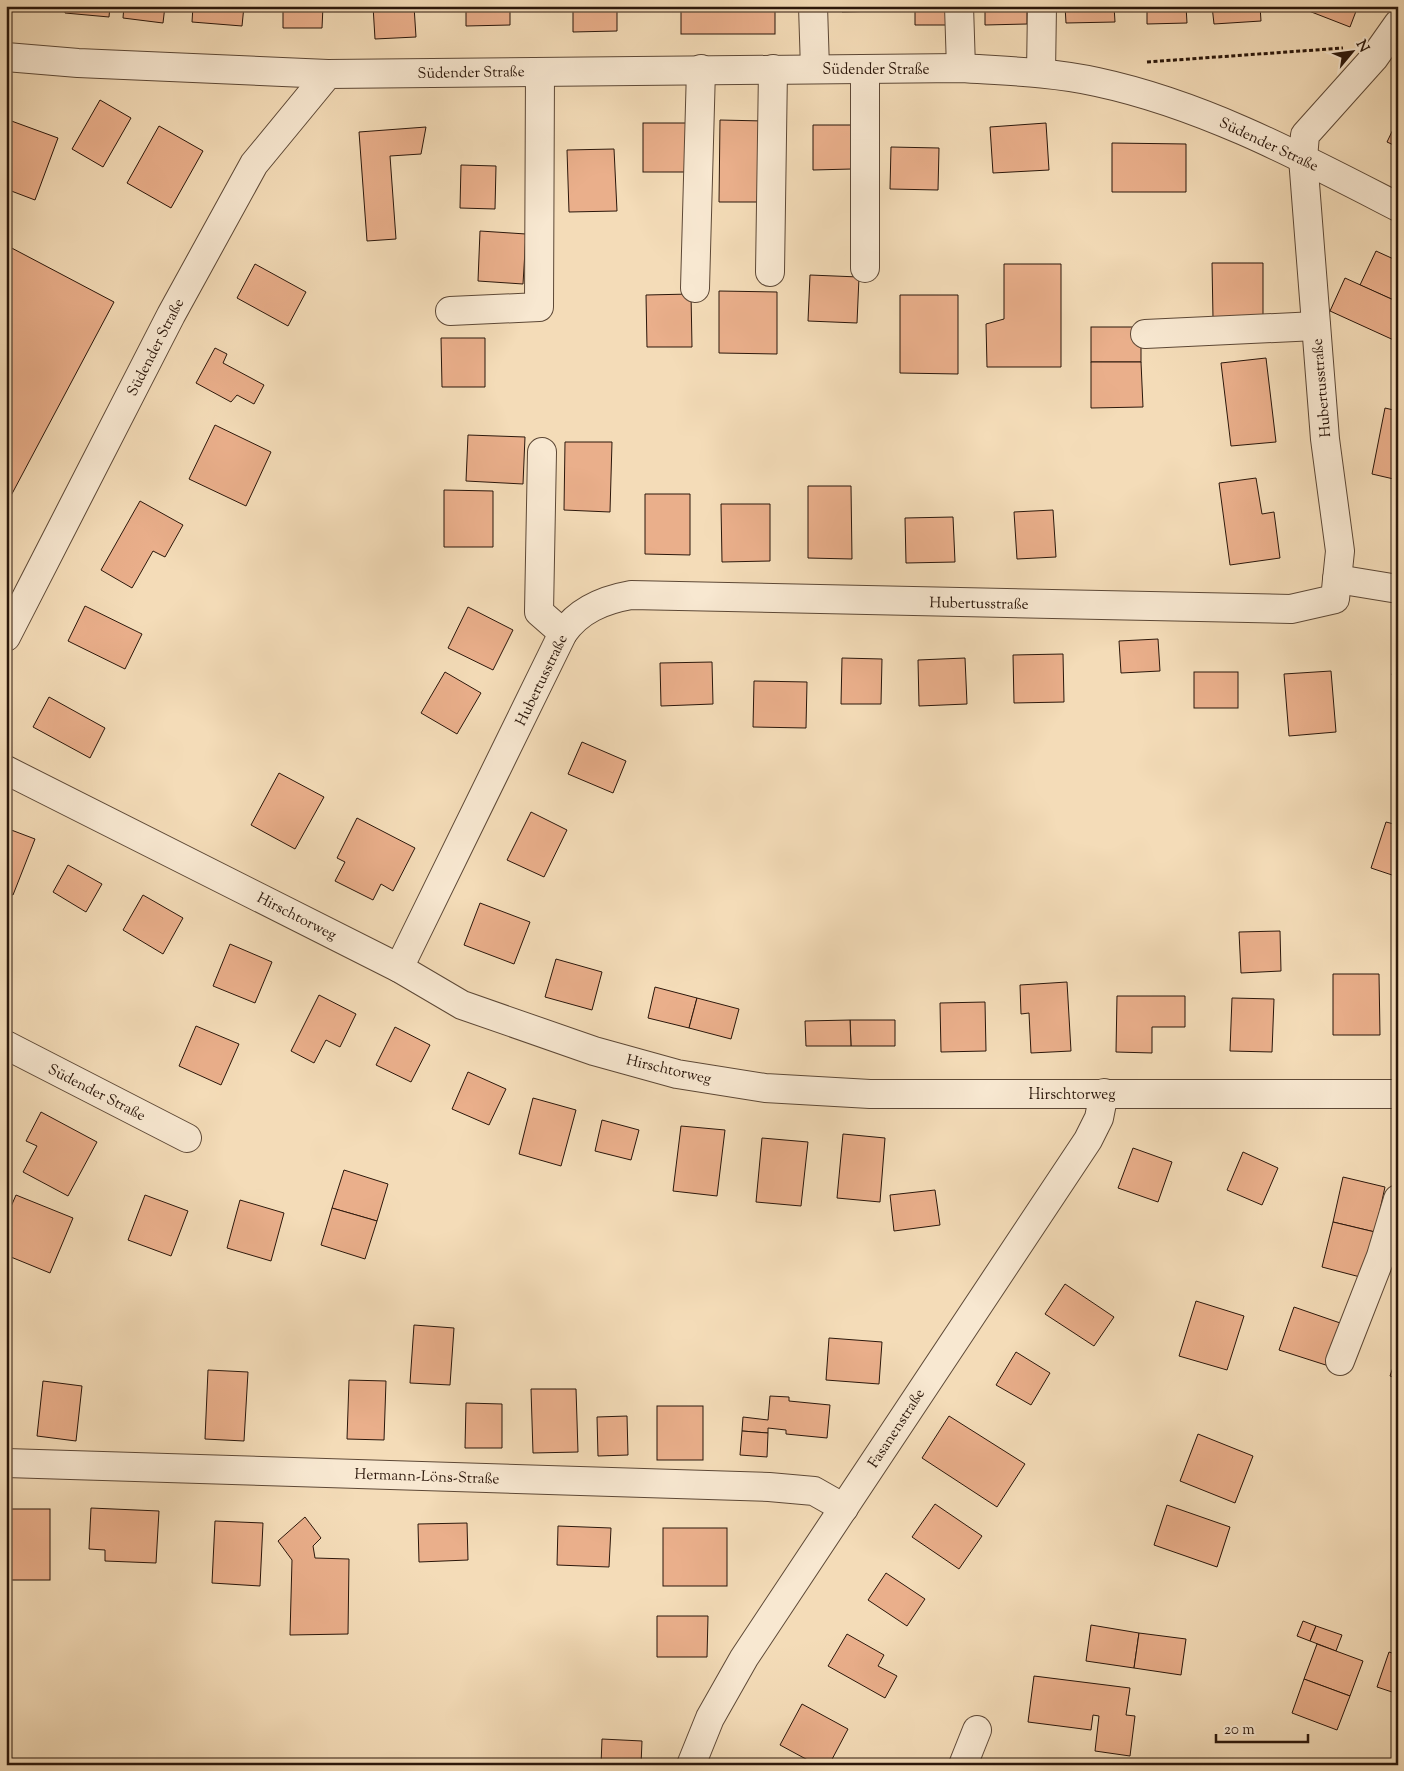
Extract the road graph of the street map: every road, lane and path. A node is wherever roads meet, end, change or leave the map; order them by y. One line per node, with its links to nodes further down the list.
1 (813, 6): 10 (street)
2 (959, 6): 7 (street)
3 (1042, 6): 13 (street)
4 (1392, 34): 6 (path); 15 (street, Hubertusstraße)
5 (6, 57): 14 (street, Südender Straße)
6 (1138, 63)
7 (961, 68): 11 (street, Südender Straße); 13 (street, Südender Straße)
8 (701, 69): 9 (street, Südender Straße); 12 (street, Südender Straße); 19 (street)
9 (773, 69): 10 (street, Südender Straße); 18 (street)
10 (815, 69): 11 (street, Südender Straße)
11 (866, 69): 17 (street)
12 (540, 72): 14 (street, Südender Straße); 20 (street)
13 (1041, 73): 15 (street, Südender Straße)
14 (328, 74): 27 (street, Südender Straße)
15 (1303, 158): 16 (street, Südender Straße); 21 (street, Hubertusstraße)
16 (1398, 207)
17 (865, 268)
18 (770, 272)
19 (695, 288)
20 (450, 311)
21 (1316, 326): 22 (street); 24 (street, Hubertusstraße)
22 (1145, 334)
23 (542, 452): 26 (street)
24 (1337, 579): 25 (street); 26 (street, Hubertusstraße)
25 (1398, 589)
26 (563, 633): 29 (street, Hubertusstraße)
27 (6, 637)
28 (6, 770): 29 (street, Hirschtorweg)
29 (399, 968): 31 (street, Hirschtorweg)
30 (6, 1045): 33 (street, Südender Straße)
31 (1104, 1094): 32 (street, Hirschtorweg); 37 (street, Fasanenstraße)
32 (1398, 1094)
33 (187, 1138)
34 (1398, 1198): 35 (street)
35 (1340, 1361)
36 (6, 1463): 37 (street, Hermann-Löns-Straße)
37 (844, 1508): 39 (street, Fasanenstraße)
38 (977, 1730): 40 (street)
39 (691, 1765)
40 (962, 1765)

